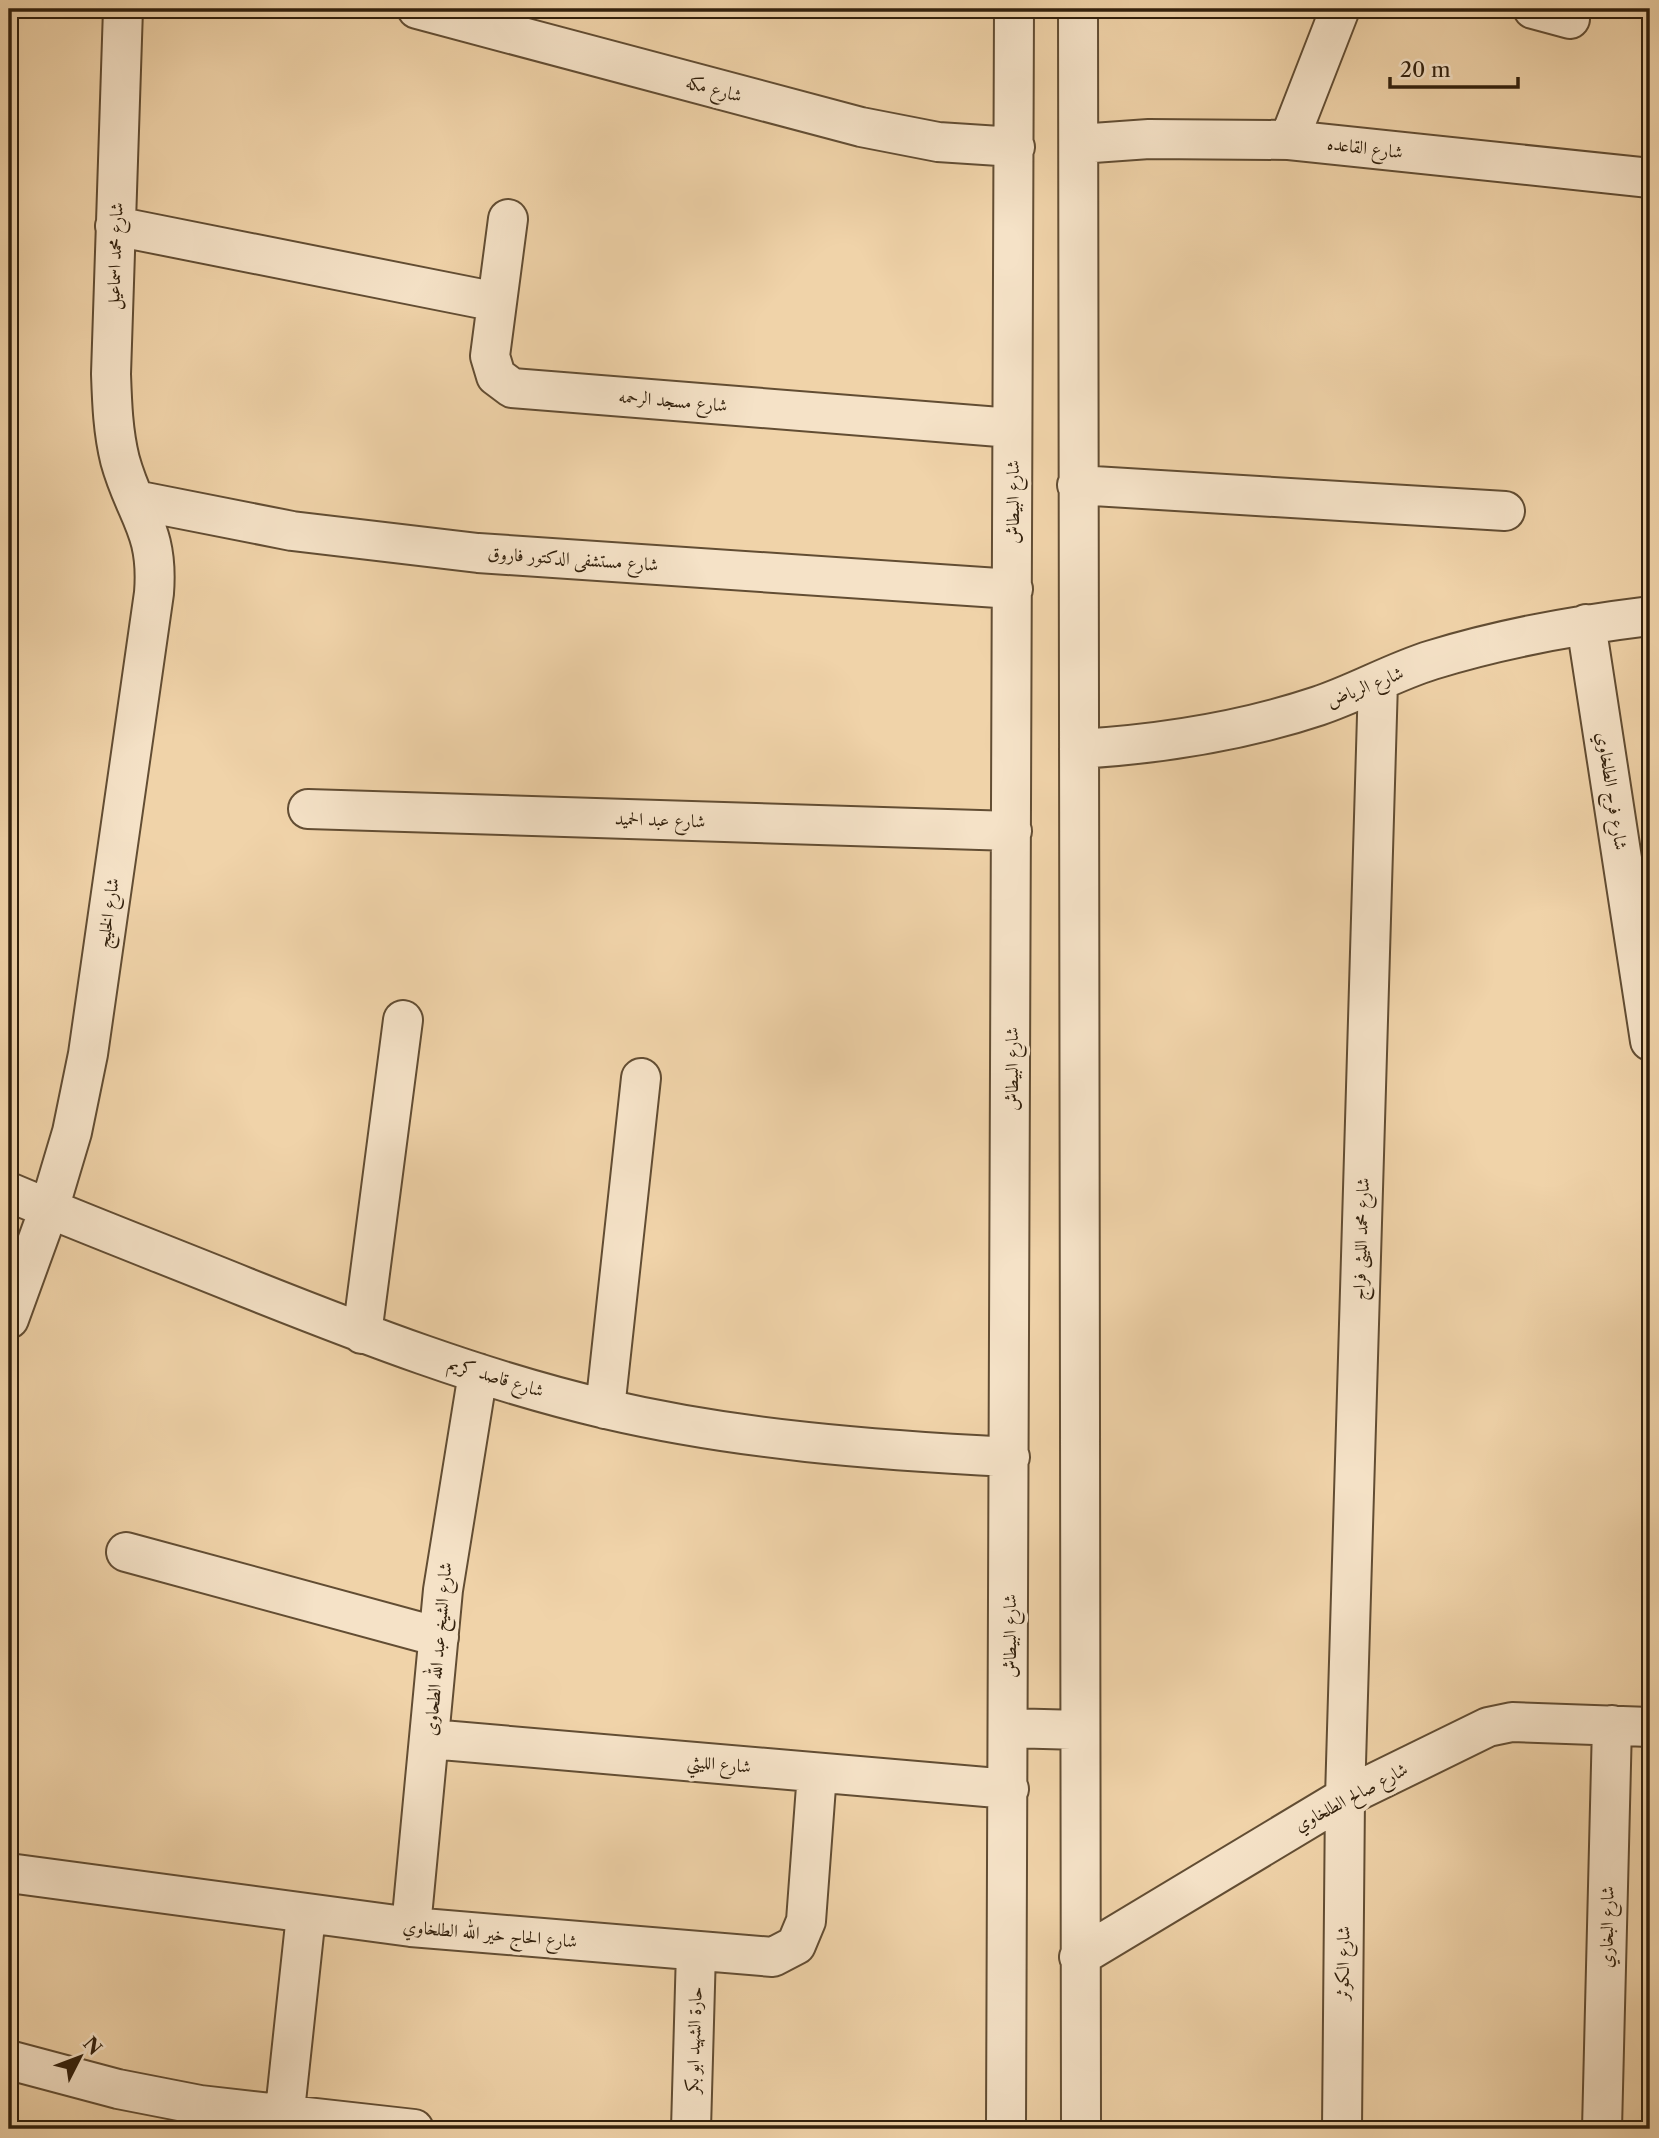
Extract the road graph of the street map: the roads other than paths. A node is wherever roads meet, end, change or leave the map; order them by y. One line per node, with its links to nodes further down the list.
1 (123, 9): 13 (street, شارع محمد اسماعيل)
2 (417, 9): 10 (street, شارع مكه)
3 (1014, 9): 10 (street, شارع البيطاش)
4 (1078, 9): 9 (street)
5 (1340, 9): 8 (street)
6 (1533, 9): 7 (street)
7 (1570, 19)
8 (1289, 140): 9 (street, شارع القاعده); 11 (street, شارع القاعده)
9 (1079, 144): 16 (street)
10 (1015, 146): 15 (street, شارع البيطاش)
11 (1650, 178)
12 (508, 219): 14 (street, شارع مسجد الرحمه)
13 (115, 226): 14 (street); 17 (street, شارع محمد اسماعيل)
14 (498, 302): 15 (street, شارع مسجد الرحمه)
15 (1012, 428): 19 (street, شارع البيطاش)
16 (1077, 485): 18 (street); 23 (street)
17 (135, 500): 19 (street, شارع مستشفى الدكتور فاروق); 30 (street, شارع الخليج)
18 (1504, 511)
19 (1013, 589): 25 (street, شارع البيطاش)
20 (1650, 616): 21 (street, شارع الرياض)
21 (1586, 624): 22 (street, شارع الرياض); 27 (street, شارع فرج الطلخاوي)
22 (1378, 681): 23 (street, شارع الرياض); 45 (street, شارع محمد الليثى فراج)
23 (1079, 749): 41 (street)
24 (308, 809): 25 (street, شارع عبد الحميد)
25 (1012, 831): 35 (street, شارع البيطاش)
26 (403, 1020): 32 (street)
27 (1650, 1041)
28 (641, 1078): 34 (street)
29 (9, 1192): 30 (street, شارع قاصد كريم)
30 (49, 1209): 31 (street, شارع الخليج); 32 (street, شارع قاصد كريم)
31 (9, 1319)
32 (362, 1334): 33 (street, شارع قاصد كريم)
33 (478, 1373): 34 (street, شارع قاصد كريم); 37 (street, شارع الشيخ عبد الله الطحاوى)
34 (605, 1409): 35 (street, شارع قاصد كريم)
35 (1010, 1457): 40 (street, شارع البيطاش)
36 (126, 1552): 37 (street)
37 (439, 1637): 42 (street, شارع الشيخ عبد الله الطحاوى)
38 (1612, 1725): 39 (street, شارع صالح الطلخاوي); 45 (street, شارع صالح الطلخاوي); 58 (street, شارع البخاري)
39 (1650, 1727)
40 (1009, 1728): 41 (street); 44 (street, شارع البيطاش)
41 (1080, 1730): 50 (street)
42 (430, 1739): 43 (street, شارع الليثي); 48 (street, شارع الشيخ عبد الله الطحاوى)
43 (817, 1773): 44 (street, شارع الليثي); 49 (street, شارع الحاج خير الله الطلخاوي)
44 (1009, 1789): 55 (street, شارع البيطاش)
45 (1345, 1797): 50 (street, شارع صالح الطلخاوي); 57 (street, شارع الكوثر)
46 (9, 1873): 47 (street, شارع الحاج خير الله الطلخاوي)
47 (306, 1915): 48 (street, شارع الحاج خير الله الطلخاوي); 52 (street)
48 (411, 1927): 49 (street, شارع الحاج خير الله الطلخاوي)
49 (696, 1951): 54 (street, حارة الشهيد ابو بكر)
50 (1079, 1957): 56 (street)
51 (9, 2060): 52 (street)
52 (284, 2122): 53 (street)
53 (414, 2129)
54 (691, 2129)
55 (1006, 2129)
56 (1081, 2129)
57 (1342, 2129)
58 (1602, 2129)

